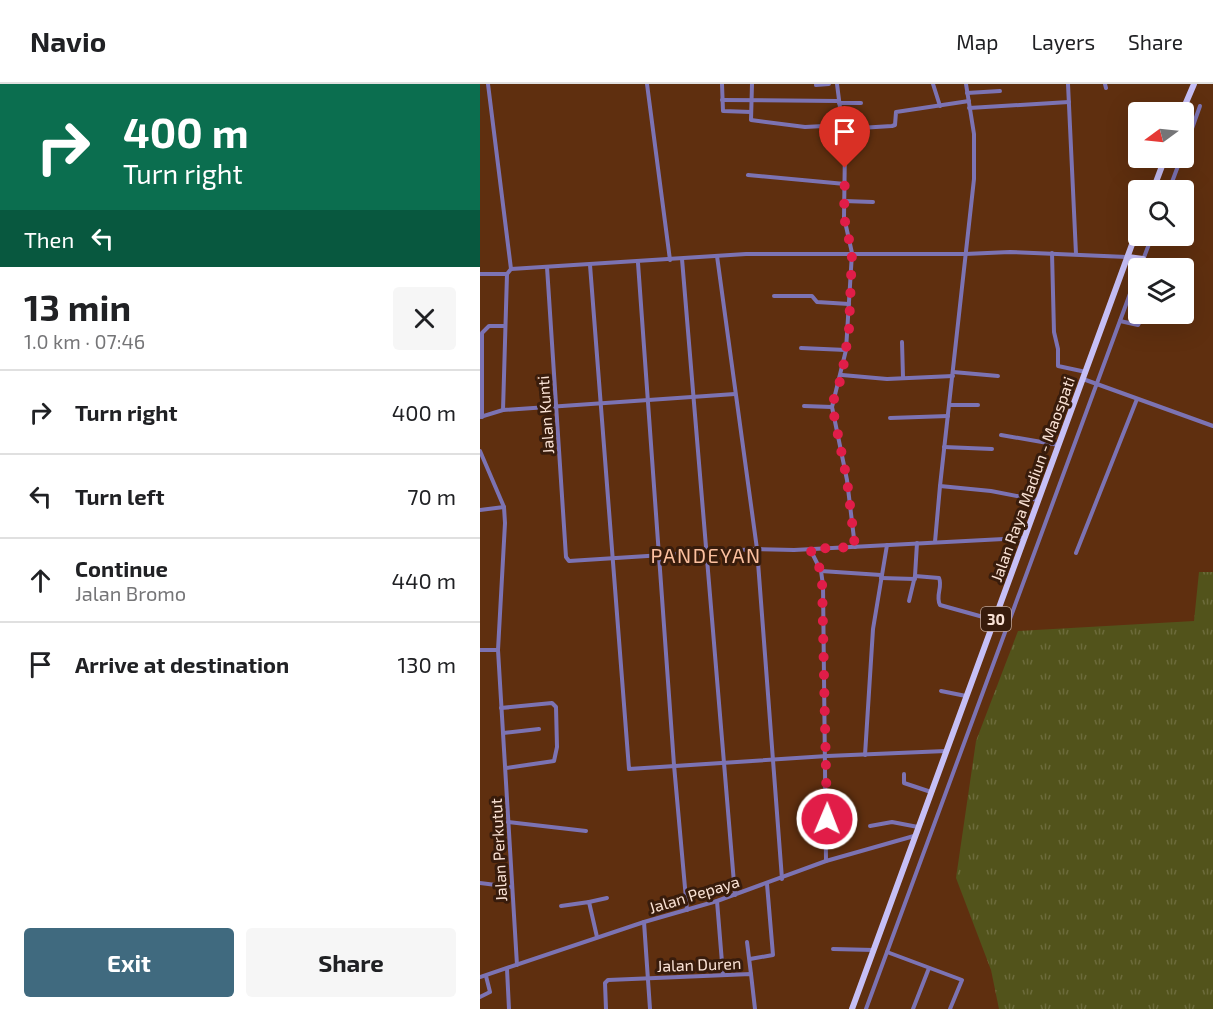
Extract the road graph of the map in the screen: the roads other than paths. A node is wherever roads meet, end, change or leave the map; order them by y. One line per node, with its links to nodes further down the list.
1 (488, 84): 44 (street)
2 (647, 84): 40 (street)
3 (722, 84): 15 (street)
4 (752, 84): 14 (street)
5 (829, 84): 11 (street)
6 (837, 84): 17 (street)
7 (933, 84): 21 (street)
8 (966, 84): 13 (street)
9 (1068, 84): 18 (street)
10 (1194, 84): 19 (highway)
11 (816, 85)
12 (1000, 91): 13 (street)
13 (968, 93): 16 (street)
14 (752, 98): 15 (street); 17 (street); 24 (street)
15 (722, 100): 24 (street)
16 (969, 101): 21 (street); 23 (street)
17 (838, 102): 20 (street); 26 (street)
18 (1069, 102): 23 (street); 35 (street)
19 (1186, 102)
20 (861, 103)
21 (940, 106): 26 (street)
22 (1200, 106): 25 (street)
23 (969, 108): 34 (street)
24 (752, 112): 26 (street)
25 (1194, 122)
26 (843, 127): 28 (street)
27 (748, 175): 28 (street)
28 (845, 184): 29 (street)
29 (844, 201): 30 (street); 32 (street)
30 (873, 202)
31 (1132, 246): 37 (highway, Jalan Raya Madiun - Maospati / 30)
32 (852, 253): 34 (street); 36 (street); 49 (street)
33 (1052, 253): 34 (street); 35 (street); 58 (street)
34 (965, 254): 56 (street)
35 (1076, 254): 37 (street)
36 (717, 256): 39 (street); 62 (street)
37 (1128, 257): 38 (highway); 58 (highway, Jalan Raya Madiun - Maospati / 30)
38 (1133, 258)
39 (682, 259): 40 (street); 63 (street)
40 (670, 260): 41 (street)
41 (638, 263): 42 (street); 65 (street)
42 (590, 265): 43 (street); 66 (street)
43 (548, 267): 44 (street); 70 (street, Jalan Kunti)
44 (511, 269): 46 (street)
45 (480, 274): 46 (street)
46 (507, 274): 52 (street)
47 (774, 296): 49 (street)
48 (1128, 302): 50 (street)
49 (849, 304): 55 (street)
50 (1120, 321): 51 (street); 61 (street)
51 (1128, 323)
52 (505, 326): 72 (street); 73 (street)
53 (902, 342): 60 (street)
54 (801, 348): 55 (street)
55 (846, 350): 57 (street)
56 (953, 374): 59 (street); 60 (street); 67 (street)
57 (842, 375): 60 (street); 71 (street)
58 (1084, 375): 61 (street); 78 (highway, Jalan Raya Madiun - Maospati / 30)
59 (998, 376)
60 (903, 377)
61 (1098, 384): 64 (street); 139 (street)
62 (735, 394): 63 (street); 91 (street)
63 (694, 397): 65 (street); 93 (street)
64 (1137, 399): 76 (street); 94 (street)
65 (648, 400): 66 (street); 95 (street)
66 (601, 404): 70 (street); 96 (street)
67 (950, 405): 68 (street); 74 (street)
68 (978, 405)
69 (804, 406): 71 (street)
70 (557, 407): 72 (street); 96 (street, Jalan Kunti)
71 (832, 407): 90 (street)
72 (503, 410): 73 (street)
73 (481, 417)
74 (948, 417): 75 (street); 79 (street)
75 (890, 418)
76 (1213, 426)
77 (1001, 435): 78 (street)
78 (1059, 445): 83 (highway, Jalan Raya Madiun - Maospati / 30)
79 (944, 447): 80 (street); 82 (street)
80 (992, 449)
81 (480, 451): 84 (street, Jalan Perkutut)
82 (940, 486): 83 (street); 87 (street)
83 (1038, 500): 86 (highway, Jalan Raya Madiun - Maospati / 30)
84 (504, 507): 85 (street); 103 (street, Jalan Perkutut)
85 (480, 510)
86 (1026, 538): 87 (street); 101 (highway, Jalan Raya Madiun - Maospati / 30)
87 (934, 542): 88 (street)
88 (917, 543): 89 (street); 99 (street)
89 (887, 545): 90 (street); 98 (street)
90 (855, 547): 92 (street)
91 (757, 549): 92 (street); 93 (street); 112 (street)
92 (810, 549): 97 (street)
93 (706, 552): 95 (street); 113 (street)
94 (1076, 553)
95 (660, 554): 96 (street); 114 (street)
96 (613, 556): 114 (street)
97 (821, 571): 98 (street); 111 (street)
98 (881, 576): 99 (street); 110 (street)
99 (915, 578): 100 (street); 101 (street)
100 (909, 601)
101 (995, 621): 105 (highway, Jalan Raya Madiun - Maospati / 30)
102 (480, 650): 103 (street)
103 (498, 650): 106 (street, Jalan Perkutut)
104 (941, 692): 105 (street)
105 (967, 696): 109 (highway, Jalan Raya Madiun - Maospati / 30)
106 (501, 708): 108 (street, Jalan Perkutut); 115 (street)
107 (539, 729): 108 (street)
108 (503, 733): 115 (street, Jalan Perkutut)
109 (946, 751): 110 (street); 117 (highway, Jalan Raya Madiun - Maospati / 30)
110 (865, 754): 111 (street)
111 (827, 756): 112 (street); 123 (street)
112 (773, 759): 113 (street); 124 (street)
113 (722, 762): 114 (street); 128 (street)
114 (674, 765): 133 (street)
115 (506, 768): 118 (street, Jalan Perkutut)
116 (904, 774): 117 (street)
117 (931, 792): 120 (highway, Jalan Raya Madiun - Maospati / 30)
118 (508, 822): 121 (street); 127 (street, Jalan Perkutut)
119 (870, 826): 120 (street)
120 (918, 827): 122 (highway, Jalan Raya Madiun - Maospati / 30)
121 (586, 831)
122 (915, 836): 123 (street, Jalan Pepaya); 138 (highway, Jalan Raya Madiun - Maospati / 30)
123 (826, 861): 124 (street, Jalan Pepaya)
124 (782, 879): 126 (street, Jalan Pepaya)
125 (480, 883): 127 (street)
126 (767, 884): 128 (street, Jalan Pepaya); 140 (street)
127 (512, 887): 141 (street, Jalan Perkutut)
128 (735, 895): 130 (street, Jalan Pepaya)
129 (607, 898): 131 (street)
130 (717, 901): 133 (street, Jalan Pepaya); 146 (street)
131 (589, 902): 132 (street); 135 (street)
132 (561, 906)
133 (687, 910): 134 (street, Jalan Pepaya)
134 (644, 922): 135 (street, Jalan Pepaya); 148 (street)
135 (597, 937): 141 (street, Jalan Pepaya)
136 (747, 942): 140 (street)
137 (833, 949): 138 (street)
138 (874, 950): 154 (highway, Jalan Raya Madiun - Maospati / 30)
139 (887, 952): 142 (street); 155 (street)
140 (750, 960): 144 (street)
141 (517, 965): 143 (street, Jalan Pepaya)
142 (929, 968): 156 (street); 157 (street)
143 (507, 969): 145 (street, Jalan Pepaya); 150 (street)
144 (751, 974): 146 (street, Jalan Duren); 153 (street, Jalan Duren)
145 (486, 975): 147 (street, Jalan Pepaya); 149 (street)
146 (723, 975): 148 (street, Jalan Duren)
147 (480, 977)
148 (648, 977): 151 (street, Jalan Duren); 152 (street)
149 (480, 997)
150 (509, 1009)
151 (606, 1009)
152 (650, 1009)
153 (755, 1009)
154 (852, 1009)
155 (866, 1009)
156 (913, 1009)
157 (950, 1009)

